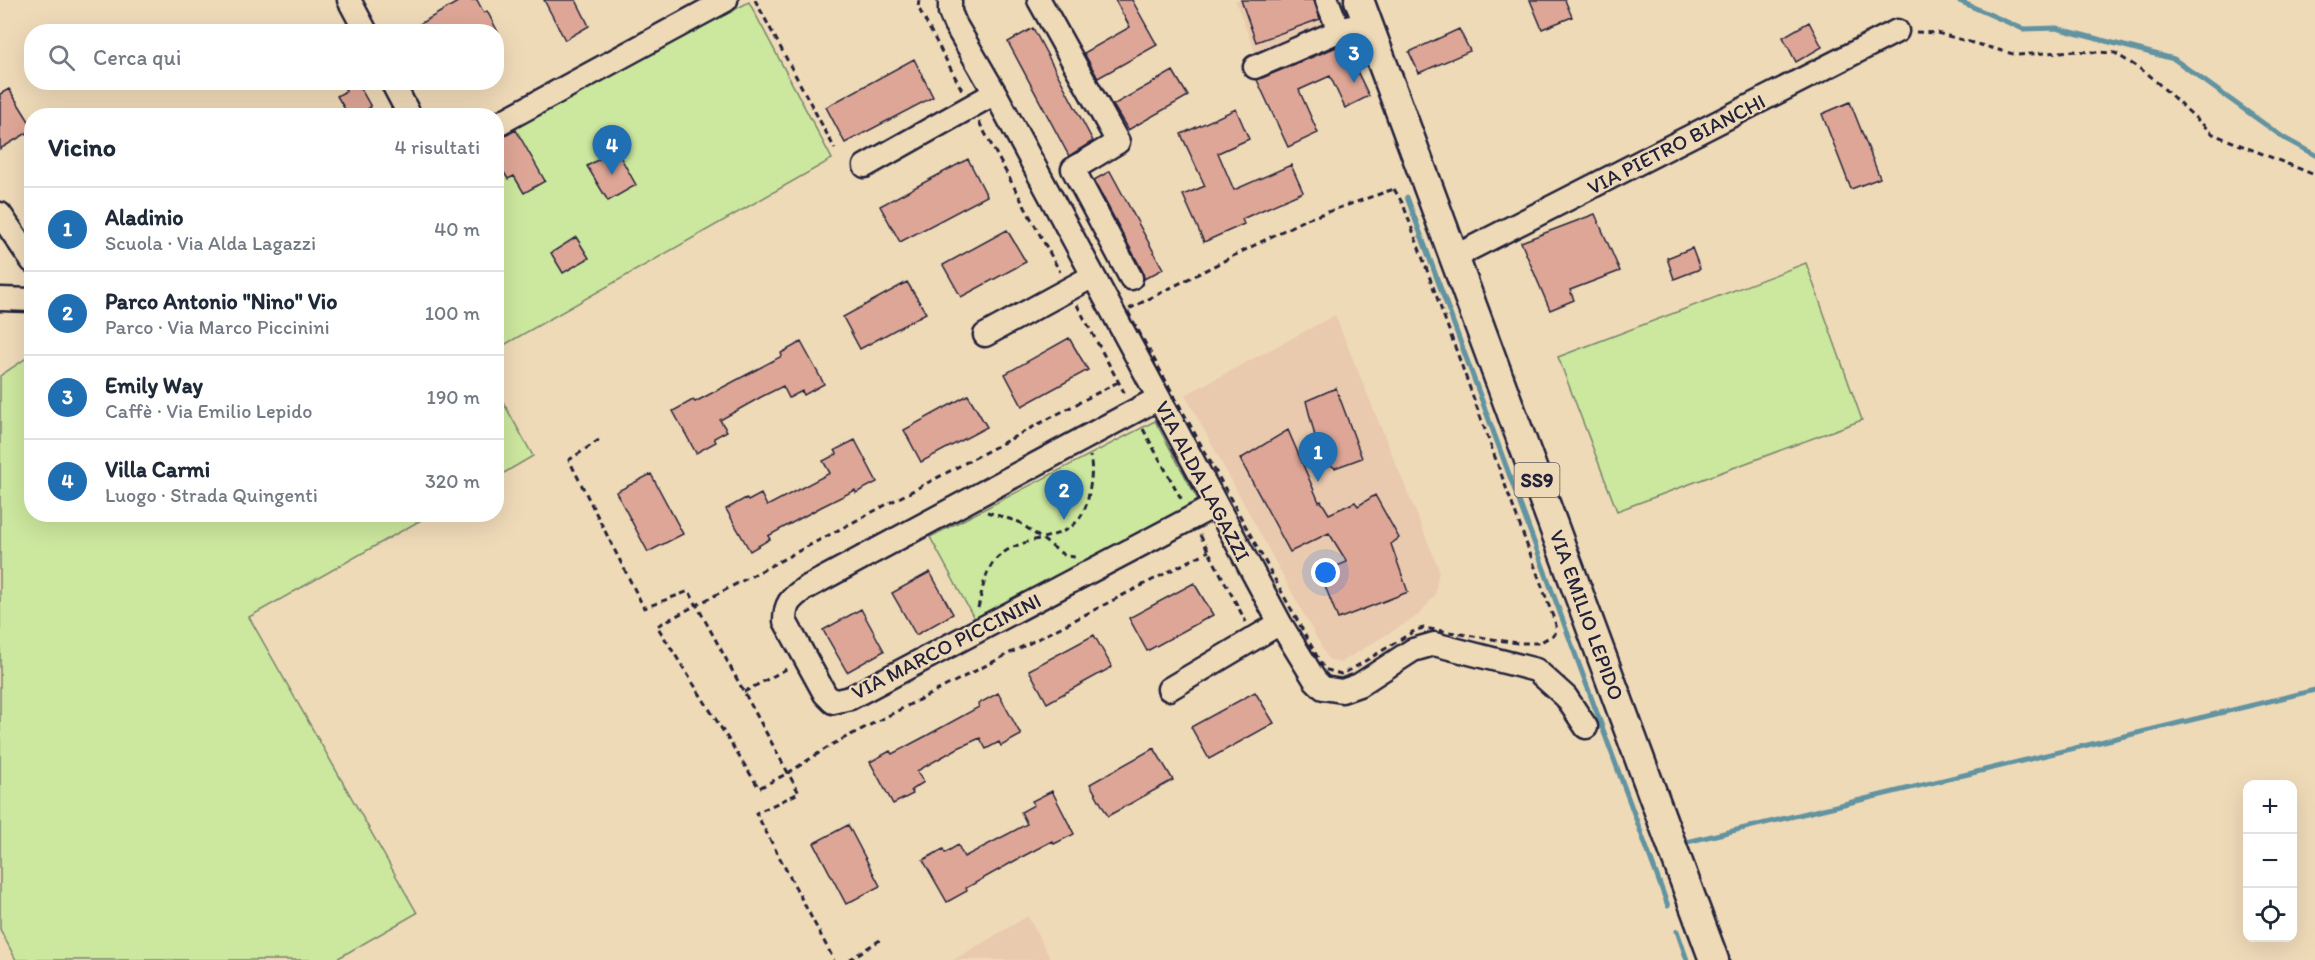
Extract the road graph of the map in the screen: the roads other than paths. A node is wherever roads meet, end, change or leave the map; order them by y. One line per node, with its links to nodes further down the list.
1 (349, 0): 7 (street)
2 (726, 0): 14 (street)
3 (950, 0): 12 (street, VIA ALDA LAGAZZI)
4 (1039, 0): 20 (street)
5 (1327, 0): 8 (street)
6 (1363, 11): 8 (street); 18 (main road, VIA EMILIO LEPIDO / SS9)
7 (362, 24)
8 (1339, 31): 10 (street)
9 (1897, 31): 18 (street, VIA PIETRO BIANCHI)
10 (1255, 67)
11 (397, 90): 13 (street)
12 (995, 93): 15 (street); 19 (street, VIA ALDA LAGAZZI)
13 (406, 108)
14 (504, 121)
15 (865, 166)
16 (0, 214): 17 (street)
17 (24, 249)
18 (1454, 257): 29 (main road, VIA EMILIO LEPIDO / SS9)
19 (1093, 276): 23 (street); 24 (street, VIA ALDA LAGAZZI)
20 (1131, 278)
21 (0, 299): 22 (street)
22 (24, 300)
23 (985, 335)
24 (1159, 398): 25 (street, VIA ALDA LAGAZZI); 25 (street, VIA MARCO PICCININI)
25 (1216, 505): 26 (street, VIA ALDA LAGAZZI)
26 (1280, 623): 27 (street); 28 (street, VIA ALDA LAGAZZI)
27 (1169, 688)
28 (1586, 728)
29 (1714, 960)

